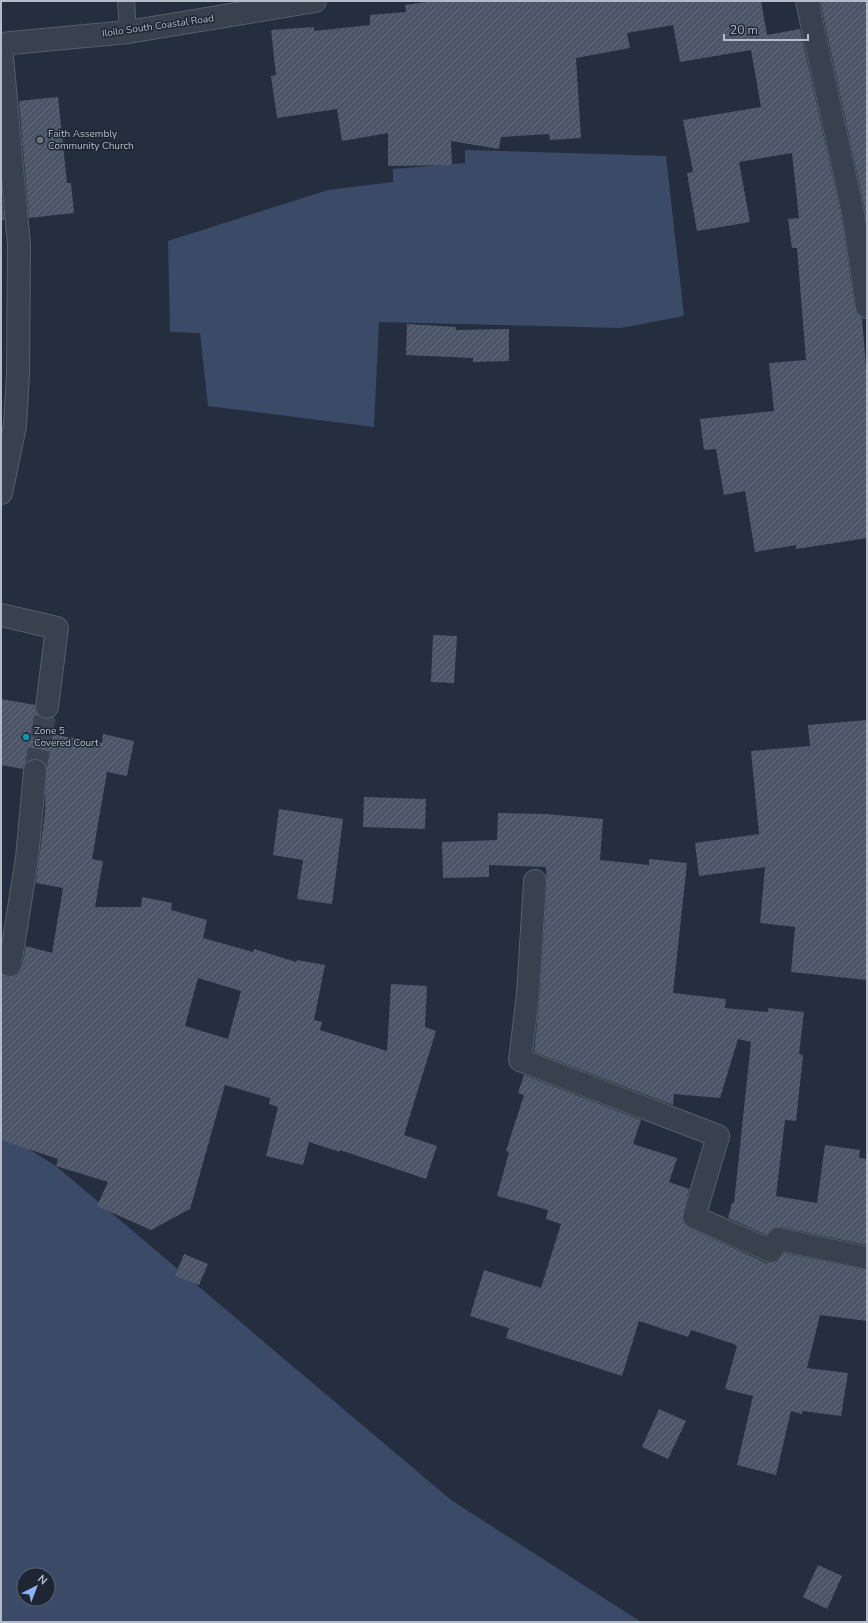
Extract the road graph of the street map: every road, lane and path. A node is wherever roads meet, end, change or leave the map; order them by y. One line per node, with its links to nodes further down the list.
1 (126, 1): 4 (lane)
2 (314, 1): 4 (street, Iloilo South Coastal Road)
3 (807, 1): 6 (street)
4 (128, 32): 5 (street, Iloilo South Coastal Road)
5 (1, 44): 8 (street)
6 (860, 212): 7 (street)
7 (867, 307)
8 (1, 493)
9 (1, 614): 10 (street)
10 (47, 707)
11 (35, 771): 13 (street)
12 (535, 881): 14 (street)
13 (10, 965)
14 (867, 1258)

